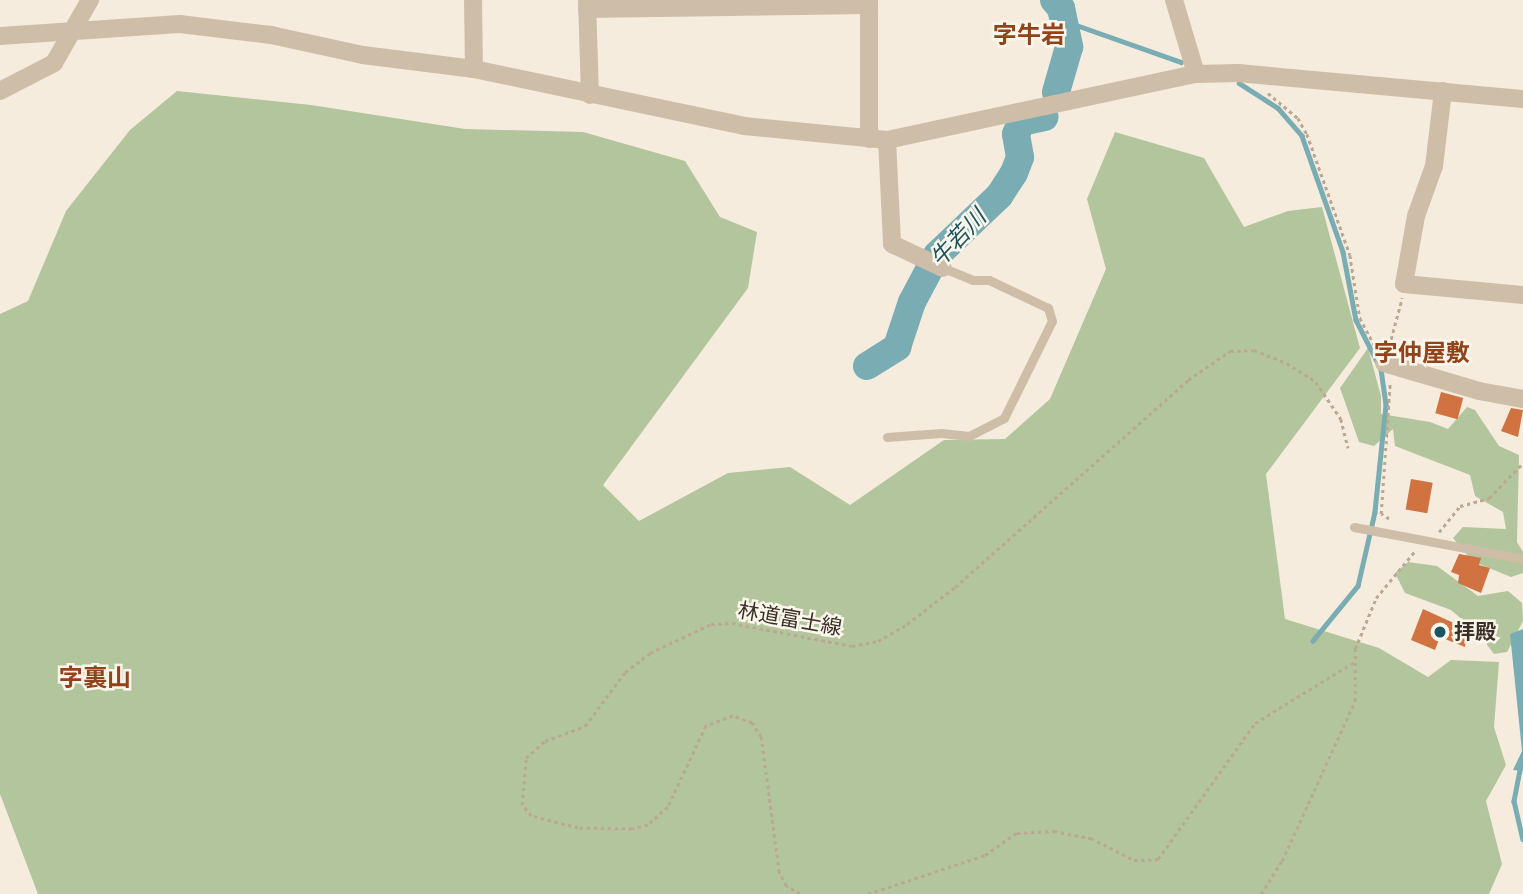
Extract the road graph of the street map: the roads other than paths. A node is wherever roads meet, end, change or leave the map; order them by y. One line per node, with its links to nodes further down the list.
1 (90, 0): 8 (street)
2 (472, 0): 10 (street)
3 (1174, 0): 11 (street)
4 (869, 2): 7 (street); 16 (street)
5 (587, 4): 6 (street); 14 (street)
6 (686, 4): 7 (street)
7 (775, 4)
8 (70, 30): 9 (street); 10 (street); 12 (street)
9 (0, 36)
10 (474, 69): 14 (street)
11 (1196, 74): 13 (street); 16 (street)
12 (0, 91)
13 (1443, 91): 15 (street); 18 (street)
14 (590, 94): 16 (street)
15 (1523, 99)
16 (878, 140): 17 (street)
17 (943, 268): 21 (lane)
18 (1523, 295)
19 (1384, 363): 20 (street)
20 (1523, 399)
21 (887, 437)
22 (1359, 528): 23 (lane)
23 (1523, 559)

